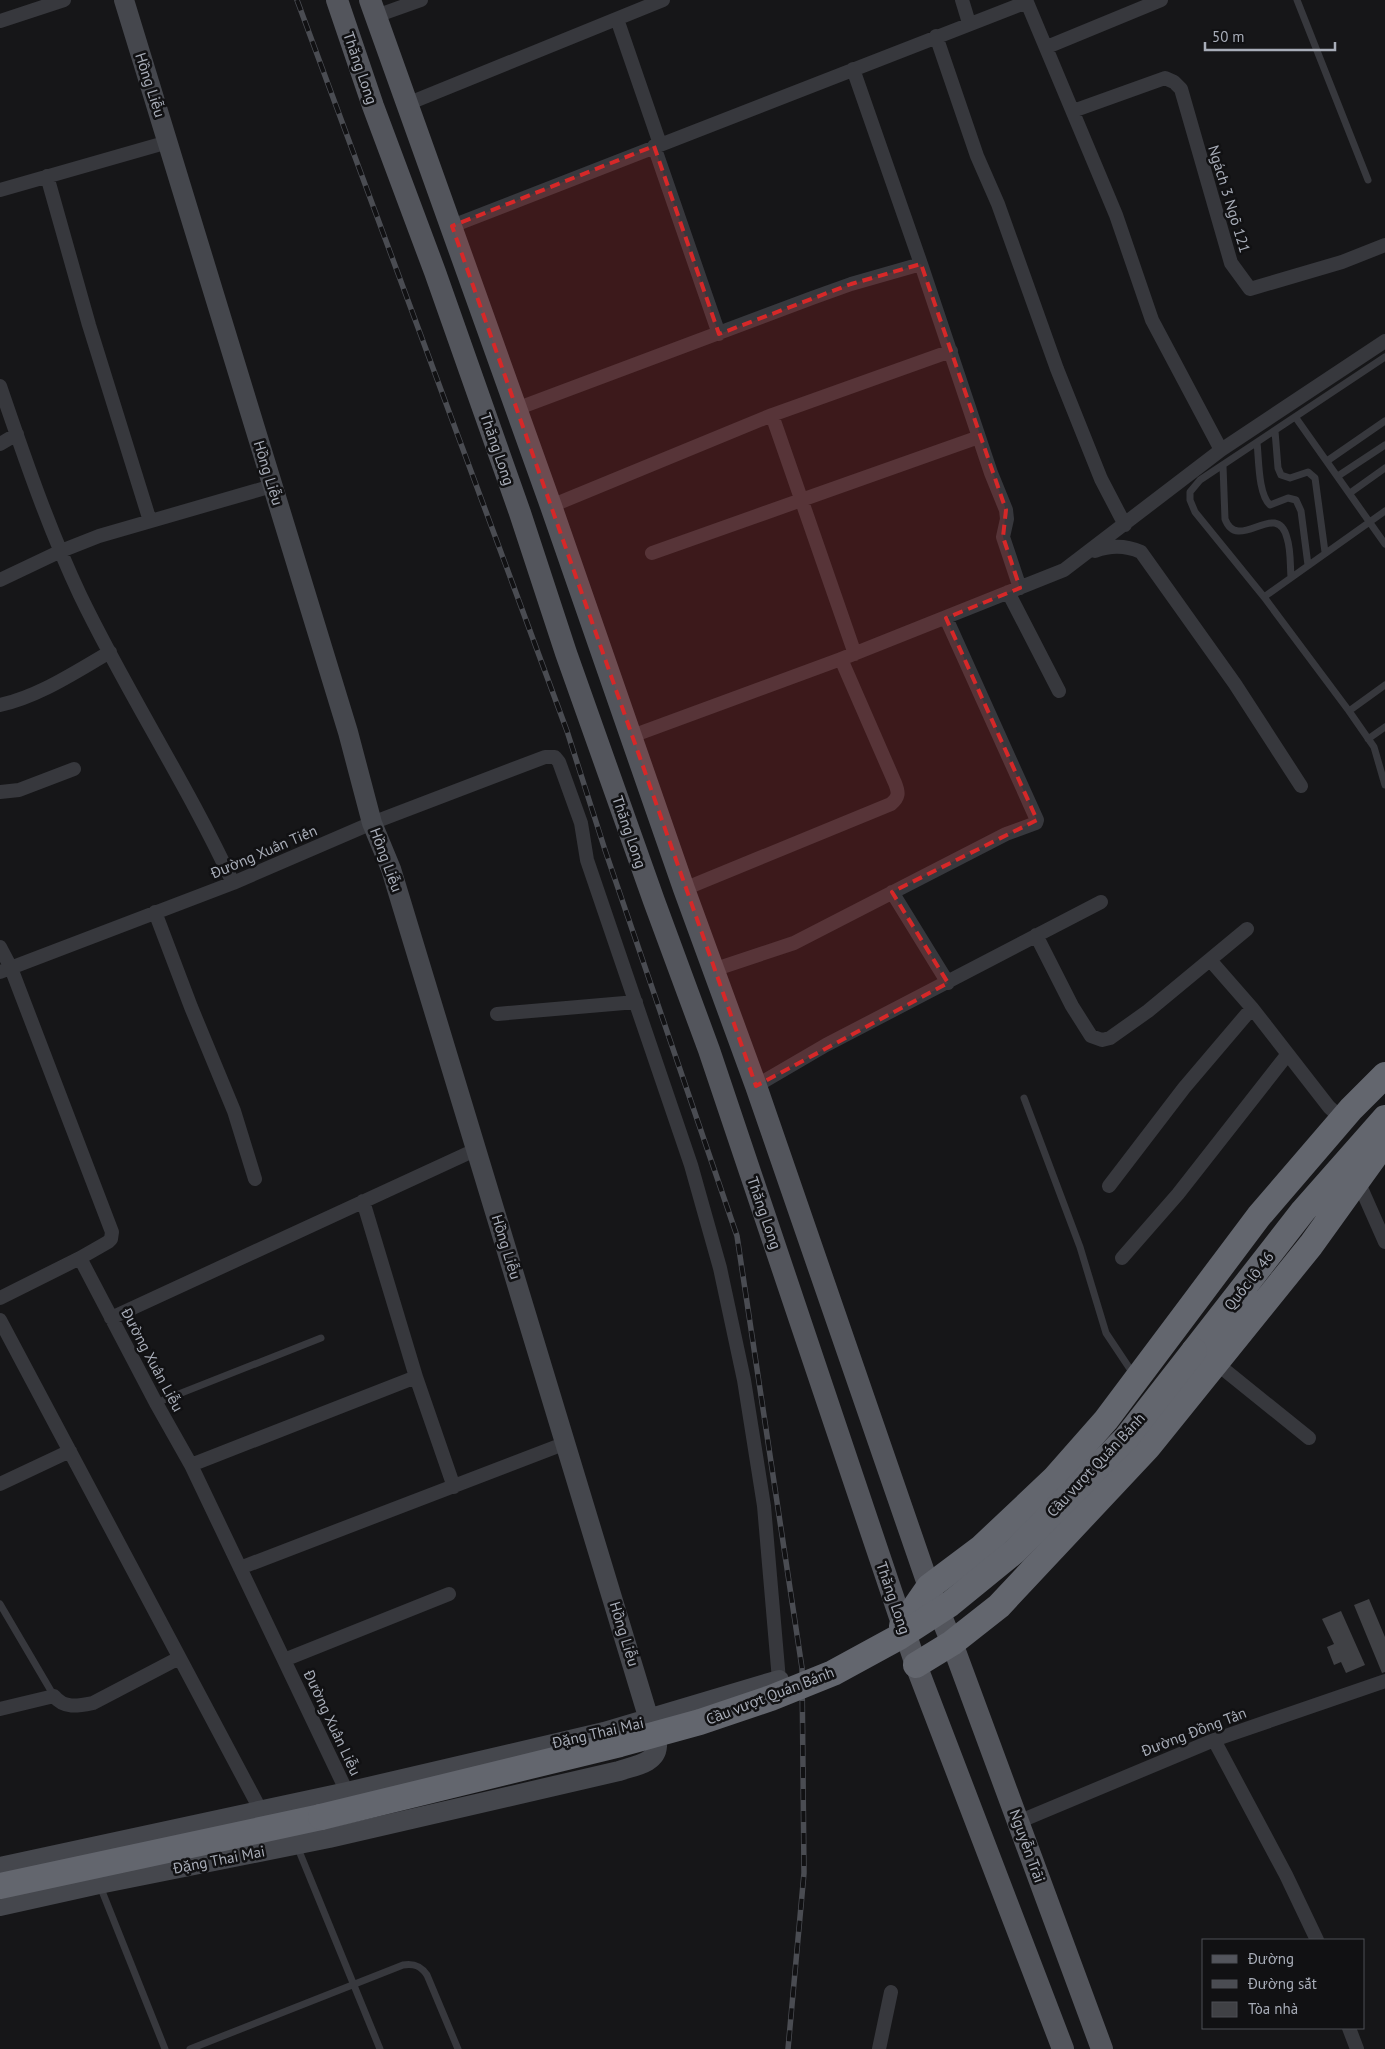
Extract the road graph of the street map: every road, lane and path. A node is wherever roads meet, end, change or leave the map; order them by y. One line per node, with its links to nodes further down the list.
1 (64, 0): 12 (street)
2 (124, 0): 19 (street, Hồng Liễu)
3 (337, 0): 84 (main road, Thăng Long)
4 (421, 0): 10 (street)
5 (663, 0): 11 (street)
6 (962, 0): 13 (street)
7 (1161, 0): 15 (street)
8 (1297, 0): 22 (lane)
9 (1026, 1): 13 (street); 15 (street)
10 (373, 8): 17 (main road, Thăng Long)
11 (617, 19): 17 (street); 20 (street)
12 (0, 20)
13 (969, 23): 14 (street)
14 (936, 36): 16 (street); 54 (street)
15 (1047, 47): 18 (street)
16 (852, 69): 20 (street); 26 (street)
17 (407, 104): 24 (main road, Thăng Long)
18 (1073, 111): 25 (street, Ngách 3 Ngõ 121); 42 (street)
19 (168, 142): 21 (street); 47 (street, Hồng Liễu)
20 (657, 145): 24 (street); 27 (street)
21 (47, 176): 23 (street); 52 (street)
22 (1368, 180)
23 (0, 190)
24 (452, 226): 32 (main road, Thăng Long)
25 (1385, 245)
26 (921, 264): 27 (street); 29 (street)
27 (719, 334): 32 (street)
28 (1385, 341): 42 (street)
29 (951, 351): 33 (street); 38 (street)
30 (1385, 358): 34 (lane)
31 (0, 386): 37 (street)
32 (516, 408): 50 (main road, Thăng Long)
33 (772, 416): 49 (street); 50 (street)
34 (1296, 418): 36 (lane); 43 (lane)
35 (1385, 421): 43 (lane)
36 (1275, 431): 39 (lane); 57 (lane)
37 (17, 434): 40 (street); 56 (street)
38 (979, 437): 49 (street); 63 (street)
39 (1257, 443): 44 (lane); 60 (lane)
40 (0, 444)
41 (1385, 445): 46 (lane)
42 (1222, 450): 54 (street)
43 (1327, 461): 46 (lane)
44 (1223, 466): 61 (lane); 64 (lane)
45 (1385, 468): 48 (lane)
46 (1338, 476): 48 (lane)
47 (272, 486): 52 (street); 80 (street, Hồng Liễu)
48 (1350, 493): 53 (lane)
49 (802, 499): 58 (street); 67 (street)
50 (550, 506): 74 (main road, Thăng Long)
51 (1385, 511): 53 (lane)
52 (150, 520): 56 (street)
53 (1370, 520): 55 (lane); 57 (lane)
54 (1125, 525): 59 (street)
55 (1385, 544)
56 (61, 551): 62 (street); 66 (street)
57 (1325, 552): 60 (lane)
58 (652, 553)
59 (1085, 554): 63 (street); 78 (street)
60 (1308, 565): 61 (lane)
61 (1291, 577): 64 (lane)
62 (0, 580)
63 (1014, 590): 65 (street); 70 (street)
64 (1264, 597): 72 (lane)
65 (946, 618): 67 (street); 83 (street)
66 (110, 652): 71 (street); 81 (street)
67 (855, 654): 68 (street)
68 (841, 659): 74 (street); 82 (street)
69 (1385, 685): 72 (lane)
70 (1059, 691)
71 (0, 705)
72 (1349, 710): 75 (lane)
73 (1385, 727): 75 (lane)
74 (632, 736): 82 (main road, Thăng Long)
75 (1368, 739): 77 (lane)
76 (74, 769): 79 (street)
77 (1385, 785)
78 (1301, 786)
79 (0, 792)
80 (372, 823): 81 (street, Đường Xuân Tiến); 94 (street, Đường Xuân Tiến); 105 (street, Hồng Liễu)
81 (233, 883): 86 (street, Đường Xuân Tiến)
82 (684, 889): 84 (main road); 92 (main road, Thăng Long)
83 (892, 892): 92 (street); 93 (street)
84 (654, 901): 132 (main road, Thăng Long)
85 (1101, 902): 88 (street)
86 (155, 912): 91 (street, Đường Xuân Tiến); 106 (street)
87 (1247, 929): 90 (street)
88 (1036, 935): 90 (street); 93 (street)
89 (0, 947): 91 (street)
90 (1210, 960): 95 (street)
91 (6, 970): 112 (street)
92 (713, 970): 99 (main road, Thăng Long)
93 (948, 983): 99 (street)
94 (636, 1002): 96 (street); 137 (street)
95 (1252, 1008): 97 (street); 108 (street)
96 (496, 1014)
97 (1287, 1055): 103 (street); 113 (street)
98 (1385, 1075): 103 (highway)
99 (756, 1086): 129 (main road, Thăng Long)
100 (1385, 1097): 110 (highway, Quốc lộ 46)
101 (1024, 1098): 120 (lane)
102 (1385, 1118): 110 (highway, Quốc lộ 46)
103 (1342, 1119): 120 (highway)
104 (1385, 1142): 107 (highway)
105 (475, 1150): 109 (street); 123 (street, Hồng Liễu)
106 (255, 1179)
107 (1358, 1181): 111 (street); 118 (highway)
108 (1109, 1186)
109 (364, 1201): 115 (street); 119 (street)
110 (1304, 1211): 118 (highway, Quốc lộ 46)
111 (1385, 1242)
112 (80, 1258): 114 (street); 115 (street, Đường Xuân Liễu)
113 (1122, 1258)
114 (0, 1298)
115 (111, 1318): 121 (street, Đường Xuân Liễu)
116 (0, 1320): 124 (street)
117 (321, 1338): 121 (lane)
118 (1205, 1357): 122 (street); 133 (highway); 147 (highway, Cầu vượt Quán Bánh, bridge)
119 (416, 1377): 125 (street); 127 (street)
120 (1137, 1379): 129 (highway)
121 (156, 1403): 125 (street, Đường Xuân Liễu)
122 (1309, 1438)
123 (566, 1443): 127 (street); 141 (street, Hồng Liễu)
124 (70, 1451): 126 (street); 134 (street)
125 (191, 1465): 128 (street, Đường Xuân Liễu)
126 (0, 1484)
127 (454, 1487): 128 (street)
128 (240, 1568): 135 (street, Đường Xuân Liễu)
129 (929, 1586): 132 (highway); 133 (main road, Thăng Long)
130 (448, 1594): 135 (street)
131 (0, 1604): 139 (lane)
132 (902, 1626): 136 (main road, Thăng Long)
133 (952, 1643): 136 (highway); 148 (main road, Nguyễn Trãi)
134 (179, 1658): 139 (street); 146 (street)
135 (284, 1660): 145 (street, Đường Xuân Liễu)
136 (916, 1665): 163 (main road)
137 (779, 1680): 141 (street)
138 (1385, 1682): 142 (street, Đường Đồng Tân)
139 (54, 1696): 140 (street)
140 (0, 1708)
141 (649, 1720): 143 (street, Đặng Thai Mai); 144 (street, Đặng Thai Mai)
142 (1214, 1740): 148 (street, Đường Đồng Tân); 154 (street)
143 (534, 1748): 144 (street); 145 (street, Đặng Thai Mai)
144 (544, 1788): 149 (street, Đặng Thai Mai)
145 (347, 1792): 146 (street, Đặng Thai Mai)
146 (260, 1809): 150 (street, Đặng Thai Mai)
147 (321, 1816): 152 (highway, Đặng Thai Mai)
148 (1018, 1822): 164 (main road, Nguyễn Trãi)
149 (296, 1845): 151 (street, Đặng Thai Mai); 155 (lane)
150 (0, 1867)
151 (99, 1884): 153 (street, Đặng Thai Mai); 158 (lane)
152 (0, 1886)
153 (0, 1906)
154 (1317, 1939)
155 (354, 1984): 159 (lane); 160 (lane); 161 (lane)
156 (891, 1992): 162 (street)
157 (1349, 2029): 165 (street)
158 (166, 2049)
159 (190, 2049)
160 (380, 2049)
161 (458, 2049)
162 (880, 2049)
163 (1063, 2049)
164 (1102, 2049)
165 (1357, 2049)

